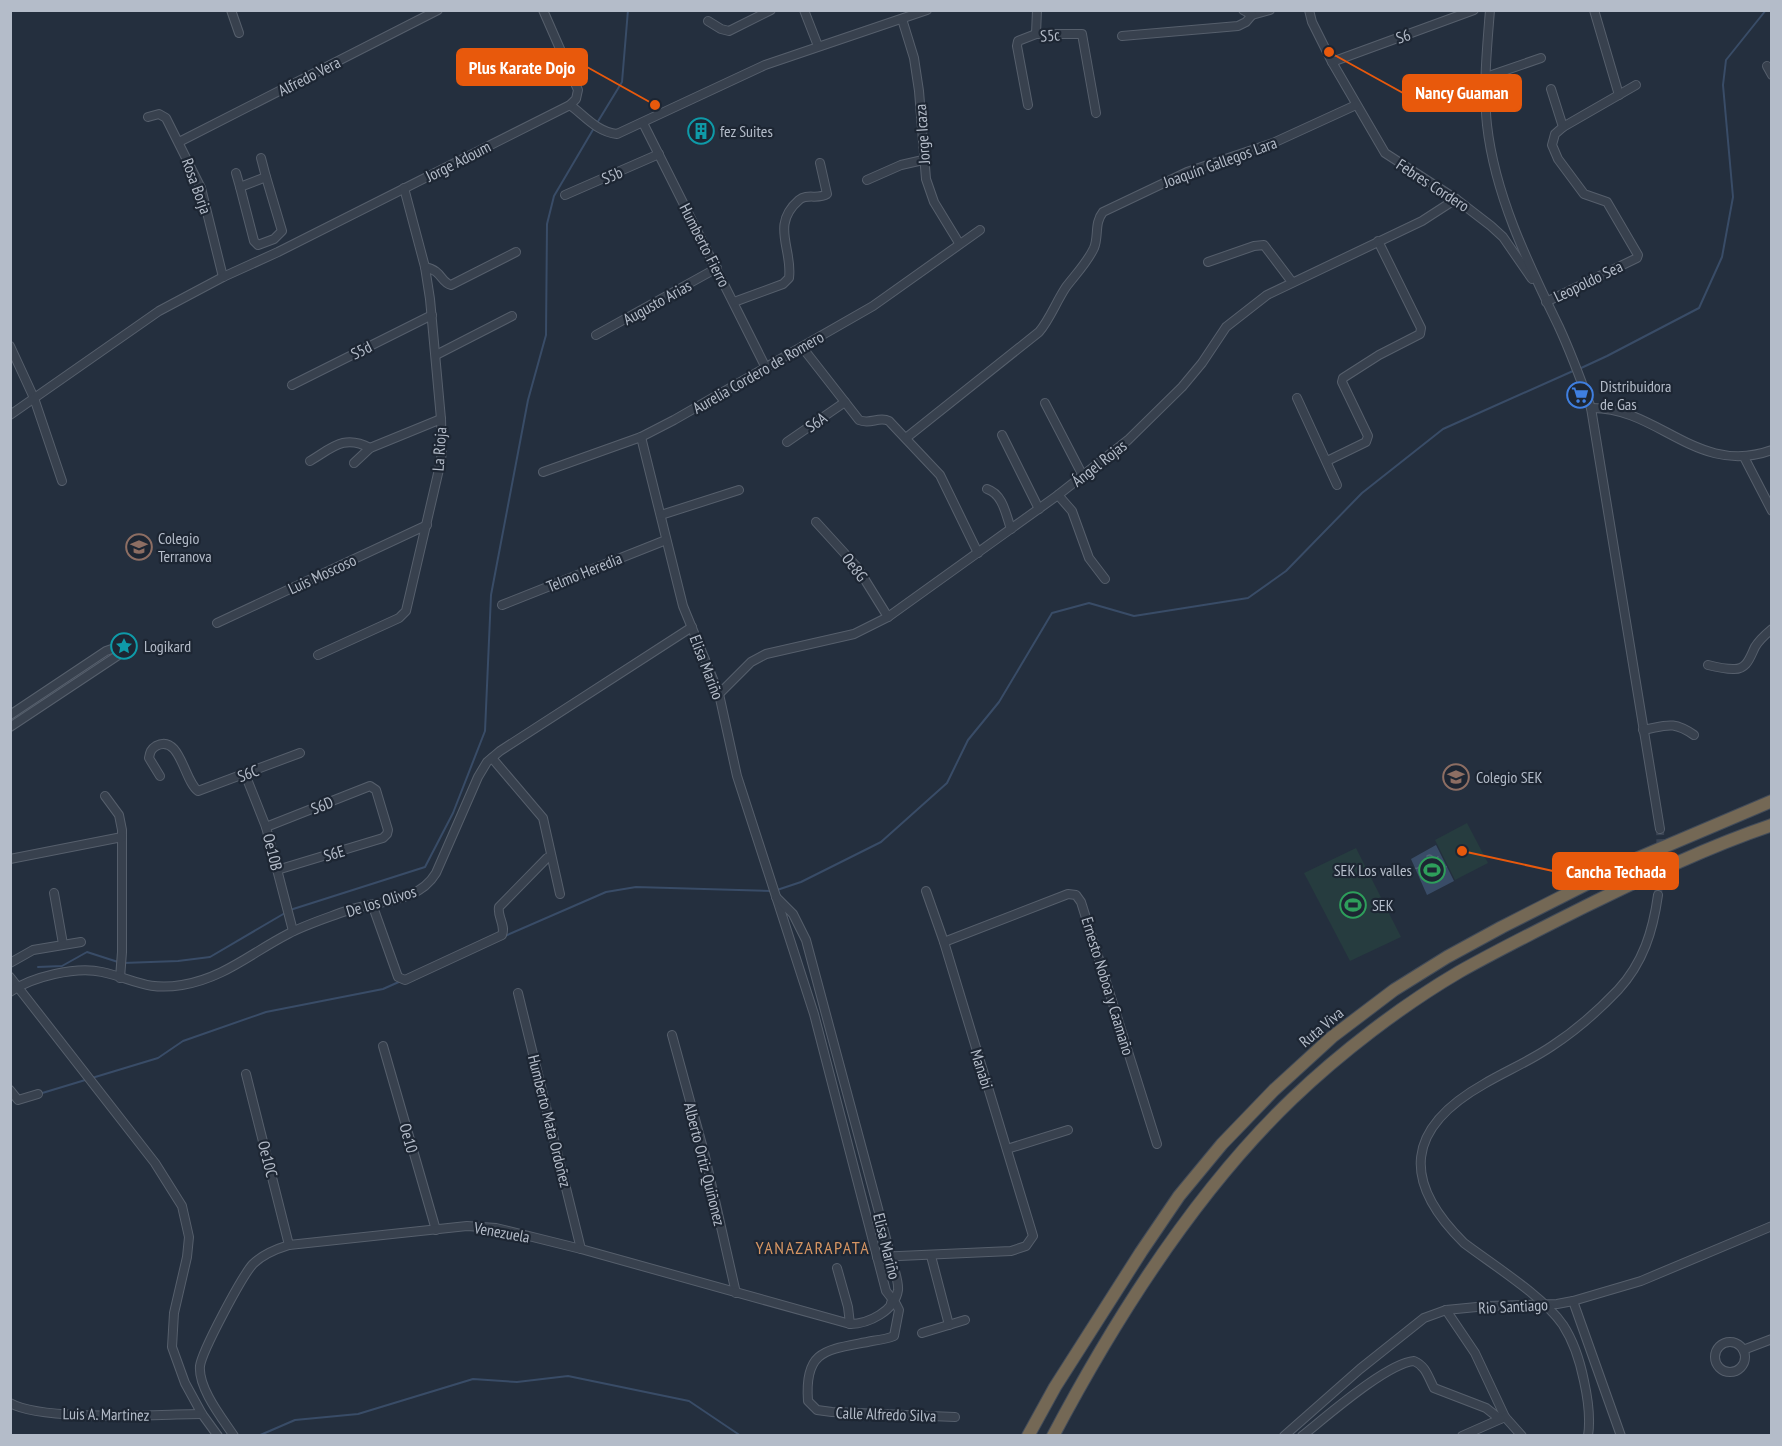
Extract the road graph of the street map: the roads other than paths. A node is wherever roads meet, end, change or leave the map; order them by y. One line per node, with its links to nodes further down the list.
1 (231, 10): 17 (street)
2 (438, 10): 34 (street, Alfredo Vera)
3 (543, 10): 29 (street)
4 (771, 10): 16 (street)
5 (804, 10): 20 (street)
6 (927, 10): 15 (street)
7 (1036, 10): 18 (street)
8 (1243, 10): 14 (street)
9 (1309, 10): 22 (street, Febres Cordero)
10 (1474, 10): 22 (street, S6)
11 (1490, 10): 23 (street)
12 (1594, 10): 26 (street)
13 (1269, 11): 14 (street)
14 (1252, 15): 19 (street)
15 (902, 19): 20 (street); 37 (street, Jorge Icaza)
16 (708, 21)
17 (239, 33)
18 (1036, 34): 27 (street, S5c); 30 (street, S5c)
19 (1122, 36)
20 (818, 46): 32 (street)
21 (1541, 58): 23 (street)
22 (1332, 62): 28 (street, Febres Cordero)
23 (1486, 77): 57 (street)
24 (1636, 84): 26 (street)
25 (1551, 89): 33 (street)
26 (1619, 95): 33 (street)
27 (1028, 105)
28 (1356, 105): 45 (street, Febres Cordero); 77 (street, Joaquín Gallegos Lara)
29 (573, 107): 32 (street); 43 (street, Jorge Adoum)
30 (1096, 113)
31 (148, 117): 34 (street, Rosa Borja)
32 (643, 123): 35 (street, Humberto Fierro)
33 (1563, 127): 59 (street, Leopoldo Sea)
34 (179, 142): 55 (street, Rosa Borja)
35 (659, 154): 44 (street, S5b); 54 (street, Humberto Fierro)
36 (261, 158): 40 (street)
37 (923, 160): 41 (street); 49 (street, Jorge Icaza)
38 (820, 163): 58 (street)
39 (236, 173): 42 (street)
40 (266, 177): 42 (street); 47 (street)
41 (867, 180)
42 (240, 188): 47 (street)
43 (404, 188): 50 (street, Jorge Adoum); 53 (street, La Rioja)
44 (565, 195)
45 (1456, 199): 48 (street, Ángel Rojas); 57 (street, Febres Cordero)
46 (980, 230): 49 (street, Aurelia Cordero de Romero)
47 (274, 239): 50 (street)
48 (1378, 241): 56 (street, Ángel Rojas); 83 (street)
49 (959, 243): 64 (street, Aurelia Cordero de Romero)
50 (278, 252): 55 (street, Jorge Adoum)
51 (516, 252): 53 (street)
52 (1208, 262): 56 (street)
53 (425, 267): 60 (street, La Rioja)
54 (717, 268): 58 (street, Humberto Fierro); 62 (street, Augusto Arias)
55 (223, 277): 68 (street, Jorge Adoum)
56 (1292, 282): 86 (street, Ángel Rojas)
57 (1538, 286): 59 (street)
58 (734, 302): 66 (street, Humberto Fierro)
59 (1545, 302): 72 (street)
60 (432, 315): 65 (street, La Rioja); 67 (street, S5d)
61 (512, 316): 65 (street)
62 (596, 335)
63 (10, 346): 68 (street)
64 (802, 347): 66 (street, Aurelia Cordero de Romero); 70 (street)
65 (435, 355): 74 (street, La Rioja)
66 (766, 368): 76 (street, Aurelia Cordero de Romero)
67 (292, 385)
68 (34, 398): 73 (street, Jorge Adoum); 87 (street)
69 (1297, 398): 83 (street)
70 (845, 402): 77 (street); 78 (street, S6A)
71 (1045, 403): 86 (street)
72 (1591, 408): 81 (street); 113 (street)
73 (10, 415)
74 (441, 419): 79 (street); 96 (street, La Rioja)
75 (1002, 435): 92 (street)
76 (641, 437): 85 (street, Aurelia Cordero de Romero); 94 (street, Elisa Mariño)
77 (906, 438): 99 (street)
78 (787, 442)
79 (370, 448): 82 (street); 84 (street)
80 (1772, 450): 81 (street)
81 (1743, 457): 93 (street)
82 (310, 461)
83 (1327, 461): 88 (street)
84 (354, 463)
85 (543, 472)
86 (1083, 476): 91 (street, Ángel Rojas)
87 (62, 481)
88 (1337, 485)
89 (987, 489): 97 (street)
90 (739, 490): 94 (street)
91 (1058, 495): 92 (street, Ángel Rojas); 100 (street)
92 (1039, 509): 97 (street, Ángel Rojas)
93 (1772, 511)
94 (661, 515): 98 (street, Elisa Mariño)
95 (816, 522): 102 (street, Oe8G)
96 (428, 525): 103 (street, Luis Moscoso); 106 (street, La Rioja)
97 (1011, 529): 99 (street, Ángel Rojas)
98 (666, 540): 101 (street, Telmo Heredia); 104 (street, Elisa Mariño)
99 (978, 553): 102 (street, Ángel Rojas)
100 (1105, 579)
101 (502, 605)
102 (888, 617): 108 (street, Ángel Rojas)
103 (217, 623)
104 (692, 627): 108 (street, Elisa Mariño); 116 (street, De los Olivos)
105 (1772, 628): 107 (street)
106 (318, 655)
107 (1708, 665)
108 (719, 694): 133 (street, Elisa Mariño)
109 (39, 696): 110 (street); 110 (street); 111 (street)
110 (45, 704): 112 (street)
111 (10, 715)
112 (10, 727)
113 (1643, 730): 114 (street); 123 (street)
114 (1694, 735)
115 (300, 753): 117 (street, S6C)
116 (492, 758): 131 (street); 134 (street, De los Olivos)
117 (247, 773): 118 (street, S6C); 122 (street, Oe10B)
118 (160, 776)
119 (105, 796): 125 (street)
120 (1772, 801): 180 (highway, Ruta Viva)
121 (1772, 825): 181 (highway, Ruta Viva)
122 (268, 826): 124 (street, S6D); 128 (street, Oe10B)
123 (1659, 829)
124 (388, 832): 128 (street, S6E)
125 (122, 837): 127 (street); 140 (street)
126 (547, 858): 134 (street)
127 (10, 859)
128 (280, 870): 135 (street, Oe10B)
129 (926, 891): 137 (street, Manabi)
130 (54, 893): 138 (street)
131 (560, 894)
132 (1658, 896): 166 (street)
133 (776, 897): 142 (street, Elisa Mariño); 144 (street, Elisa Mariño)
134 (372, 904): 135 (street, De los Olivos)
135 (295, 930): 140 (street, De los Olivos)
136 (81, 942): 138 (street)
137 (944, 942): 153 (street, Ernesto Noboa y Caamaño); 154 (street, Manabi)
138 (63, 944): 139 (street)
139 (10, 963)
140 (120, 973): 143 (street, De los Olivos)
141 (10, 977): 143 (street)
142 (818, 982): 144 (street); 161 (street, Elisa Mariño)
143 (18, 986): 145 (street, De los Olivos); 175 (street)
144 (806, 987): 160 (street, Elisa Mariño)
145 (10, 992)
146 (518, 993): 158 (street, Humberto Mata Ordoñez)
147 (672, 1035): 163 (street, Alberto Ortiz Quiñonez)
148 (383, 1046): 156 (street, Oe10)
149 (246, 1074): 157 (street, Oe10C)
150 (10, 1090): 151 (street)
151 (38, 1094)
152 (1068, 1130): 154 (street)
153 (1156, 1144)
154 (1007, 1149): 159 (street, Manabi)
155 (1772, 1226): 165 (street, Rio Santiago)
156 (436, 1230): 157 (street, Venezuela); 158 (street, Venezuela)
157 (289, 1245): 179 (street, Venezuela)
158 (580, 1249): 163 (street, Venezuela)
159 (931, 1256): 161 (street); 170 (street)
160 (877, 1257): 161 (street); 164 (street, Elisa Mariño)
161 (891, 1257): 164 (street, Elisa Mariño)
162 (837, 1268): 169 (street)
163 (736, 1293): 169 (street, Venezuela)
164 (892, 1301): 169 (street); 176 (street, Calle Alfredo Silva)
165 (1574, 1301): 166 (street, Rio Santiago); 187 (street)
166 (1545, 1304): 167 (street, Rio Santiago); 186 (street)
167 (1446, 1310): 177 (street); 182 (street, Rio Santiago)
168 (965, 1320): 170 (street)
169 (850, 1324)
170 (949, 1325): 171 (street)
171 (922, 1333)
172 (1772, 1339): 173 (street)
173 (1743, 1350)
174 (10, 1403): 175 (street, Luis A. Martinez)
175 (202, 1414): 178 (street)
176 (955, 1417)
177 (1503, 1418): 183 (street); 184 (street); 185 (street)
178 (218, 1436)
179 (234, 1436)
180 (1028, 1436)
181 (1053, 1436)
182 (1284, 1436)
183 (1302, 1436)
184 (1462, 1436)
185 (1522, 1436)
186 (1588, 1436)
187 (1621, 1436)

